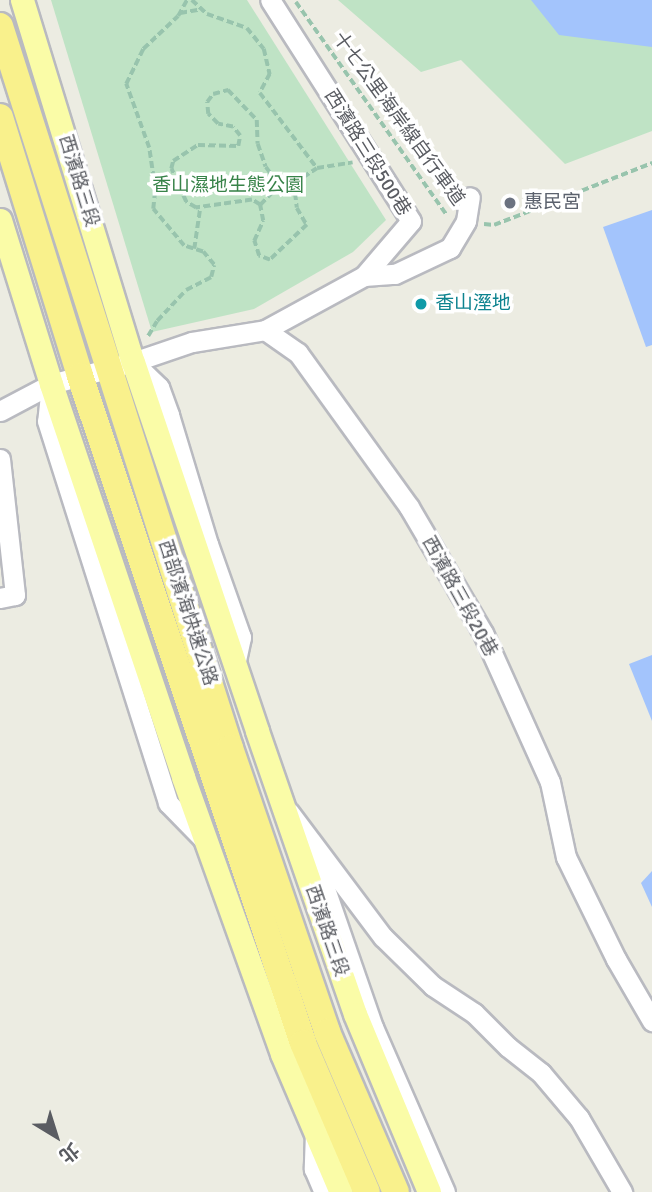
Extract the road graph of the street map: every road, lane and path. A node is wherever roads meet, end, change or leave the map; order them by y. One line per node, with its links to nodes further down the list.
1 (22, 0): 23 (main road, 西濱路三段)
2 (187, 0): 7 (path)
3 (192, 0): 6 (path)
4 (271, 0): 10 (street, 西濱路三段500巷)
5 (294, 0): 19 (path, 十七公里海岸線自行車道)
6 (202, 9): 7 (path); 12 (path)
7 (179, 13): 20 (path)
8 (0, 26): 23 (highway, 西部濱海快速公路)
9 (0, 117): 24 (highway, 西部濱海快速公路)
10 (371, 158): 12 (path); 21 (street, 西濱路三段500巷)
11 (652, 163): 19 (path, 十七公里海岸線自行車道)
12 (317, 168): 13 (path)
13 (295, 183): 14 (path); 16 (path)
14 (279, 184): 16 (path); 17 (path)
15 (470, 197): 19 (street)
16 (260, 205): 17 (path)
17 (200, 208): 20 (path)
18 (0, 220): 25 (main road)
19 (466, 221): 21 (street)
20 (194, 249): 23 (path)
21 (364, 276): 22 (street, 西濱路三段500巷)
22 (265, 330): 23 (street); 31 (street, 西濱路三段20巷)
23 (121, 365): 24 (street); 29 (main road, 西濱路三段); 36 (highway, 西部濱海快速公路)
24 (80, 376): 25 (street); 35 (highway, 西部濱海快速公路)
25 (51, 384): 26 (street); 32 (main road)
26 (0, 411)
27 (0, 459): 28 (street)
28 (0, 598)
29 (281, 802): 30 (street); 37 (main road, 西濱路三段)
30 (306, 835): 38 (street, 西濱路三段); 39 (street)
31 (652, 1021)
32 (315, 1131): 33 (street); 34 (main road)
33 (324, 1192)
34 (341, 1192)
35 (367, 1192)
36 (396, 1192)
37 (429, 1192)
38 (445, 1192)
39 (622, 1192)

